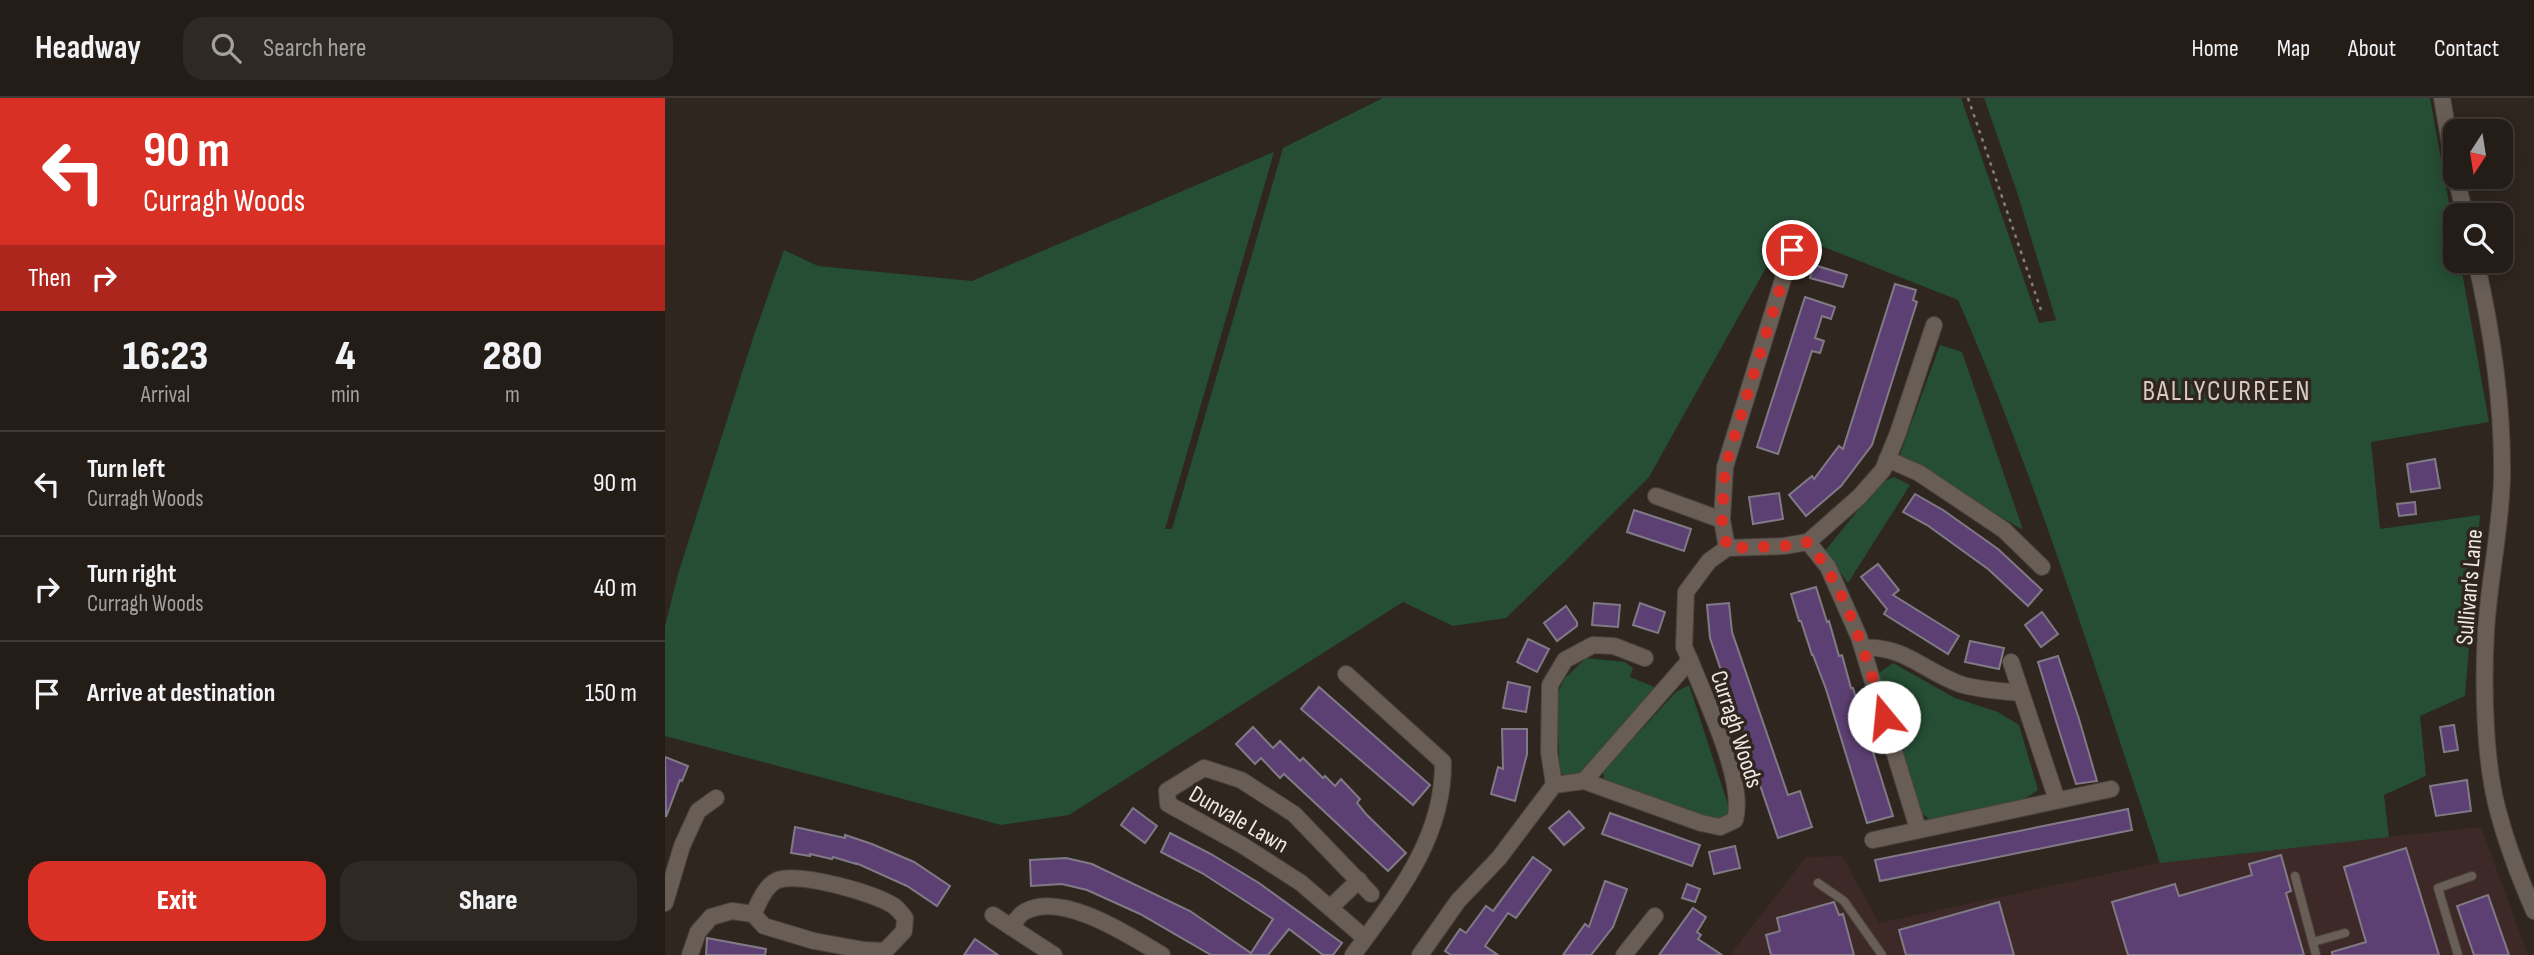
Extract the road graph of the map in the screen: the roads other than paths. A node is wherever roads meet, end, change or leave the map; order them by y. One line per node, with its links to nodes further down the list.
1 (2442, 98): 2 (street)
2 (2446, 119)
3 (1792, 250): 8 (street)
4 (2479, 273): 32 (street, Sullivan's Lane)
5 (1934, 326): 6 (street)
6 (1887, 459): 9 (street); 11 (street)
7 (1656, 496): 8 (street)
8 (1722, 520): 10 (street)
9 (1808, 542): 10 (street); 12 (street)
10 (1727, 548): 14 (street, Curragh Woods)
11 (2042, 567)
12 (1863, 648): 17 (street); 23 (street)
13 (1645, 658): 19 (street)
14 (1690, 660): 18 (street, Curragh Woods); 18 (street, Curragh Woods)
15 (2011, 662): 17 (street)
16 (1346, 674): 38 (street)
17 (2021, 693): 22 (street)
18 (1584, 780): 19 (street, Curragh Woods)
19 (1554, 785): 44 (street)
20 (2111, 789): 22 (street)
21 (716, 798): 30 (street)
22 (2057, 800): 23 (street)
23 (1918, 829): 24 (street)
24 (1873, 840)
25 (2295, 876): 39 (lane)
26 (2472, 876): 48 (lane)
27 (1359, 880): 29 (street, Dunvale Lawn); 31 (street); 31 (street, Dunvale Lawn)
28 (1818, 883): 46 (lane)
29 (1371, 894)
30 (665, 903)
31 (1331, 907): 38 (street, Dunvale Lawn)
32 (2534, 911)
33 (753, 914): 33 (street); 40 (street)
34 (993, 915): 36 (street)
35 (1655, 916): 45 (street)
36 (1011, 927): 41 (street); 42 (street)
37 (2345, 933): 39 (lane)
38 (1365, 938): 43 (street)
39 (2313, 942): 47 (lane)
40 (690, 955)
41 (1054, 955)
42 (1162, 955)
43 (1353, 955)
44 (1420, 955)
45 (1624, 955)
46 (1882, 955)
47 (2316, 955)
48 (2458, 955)

